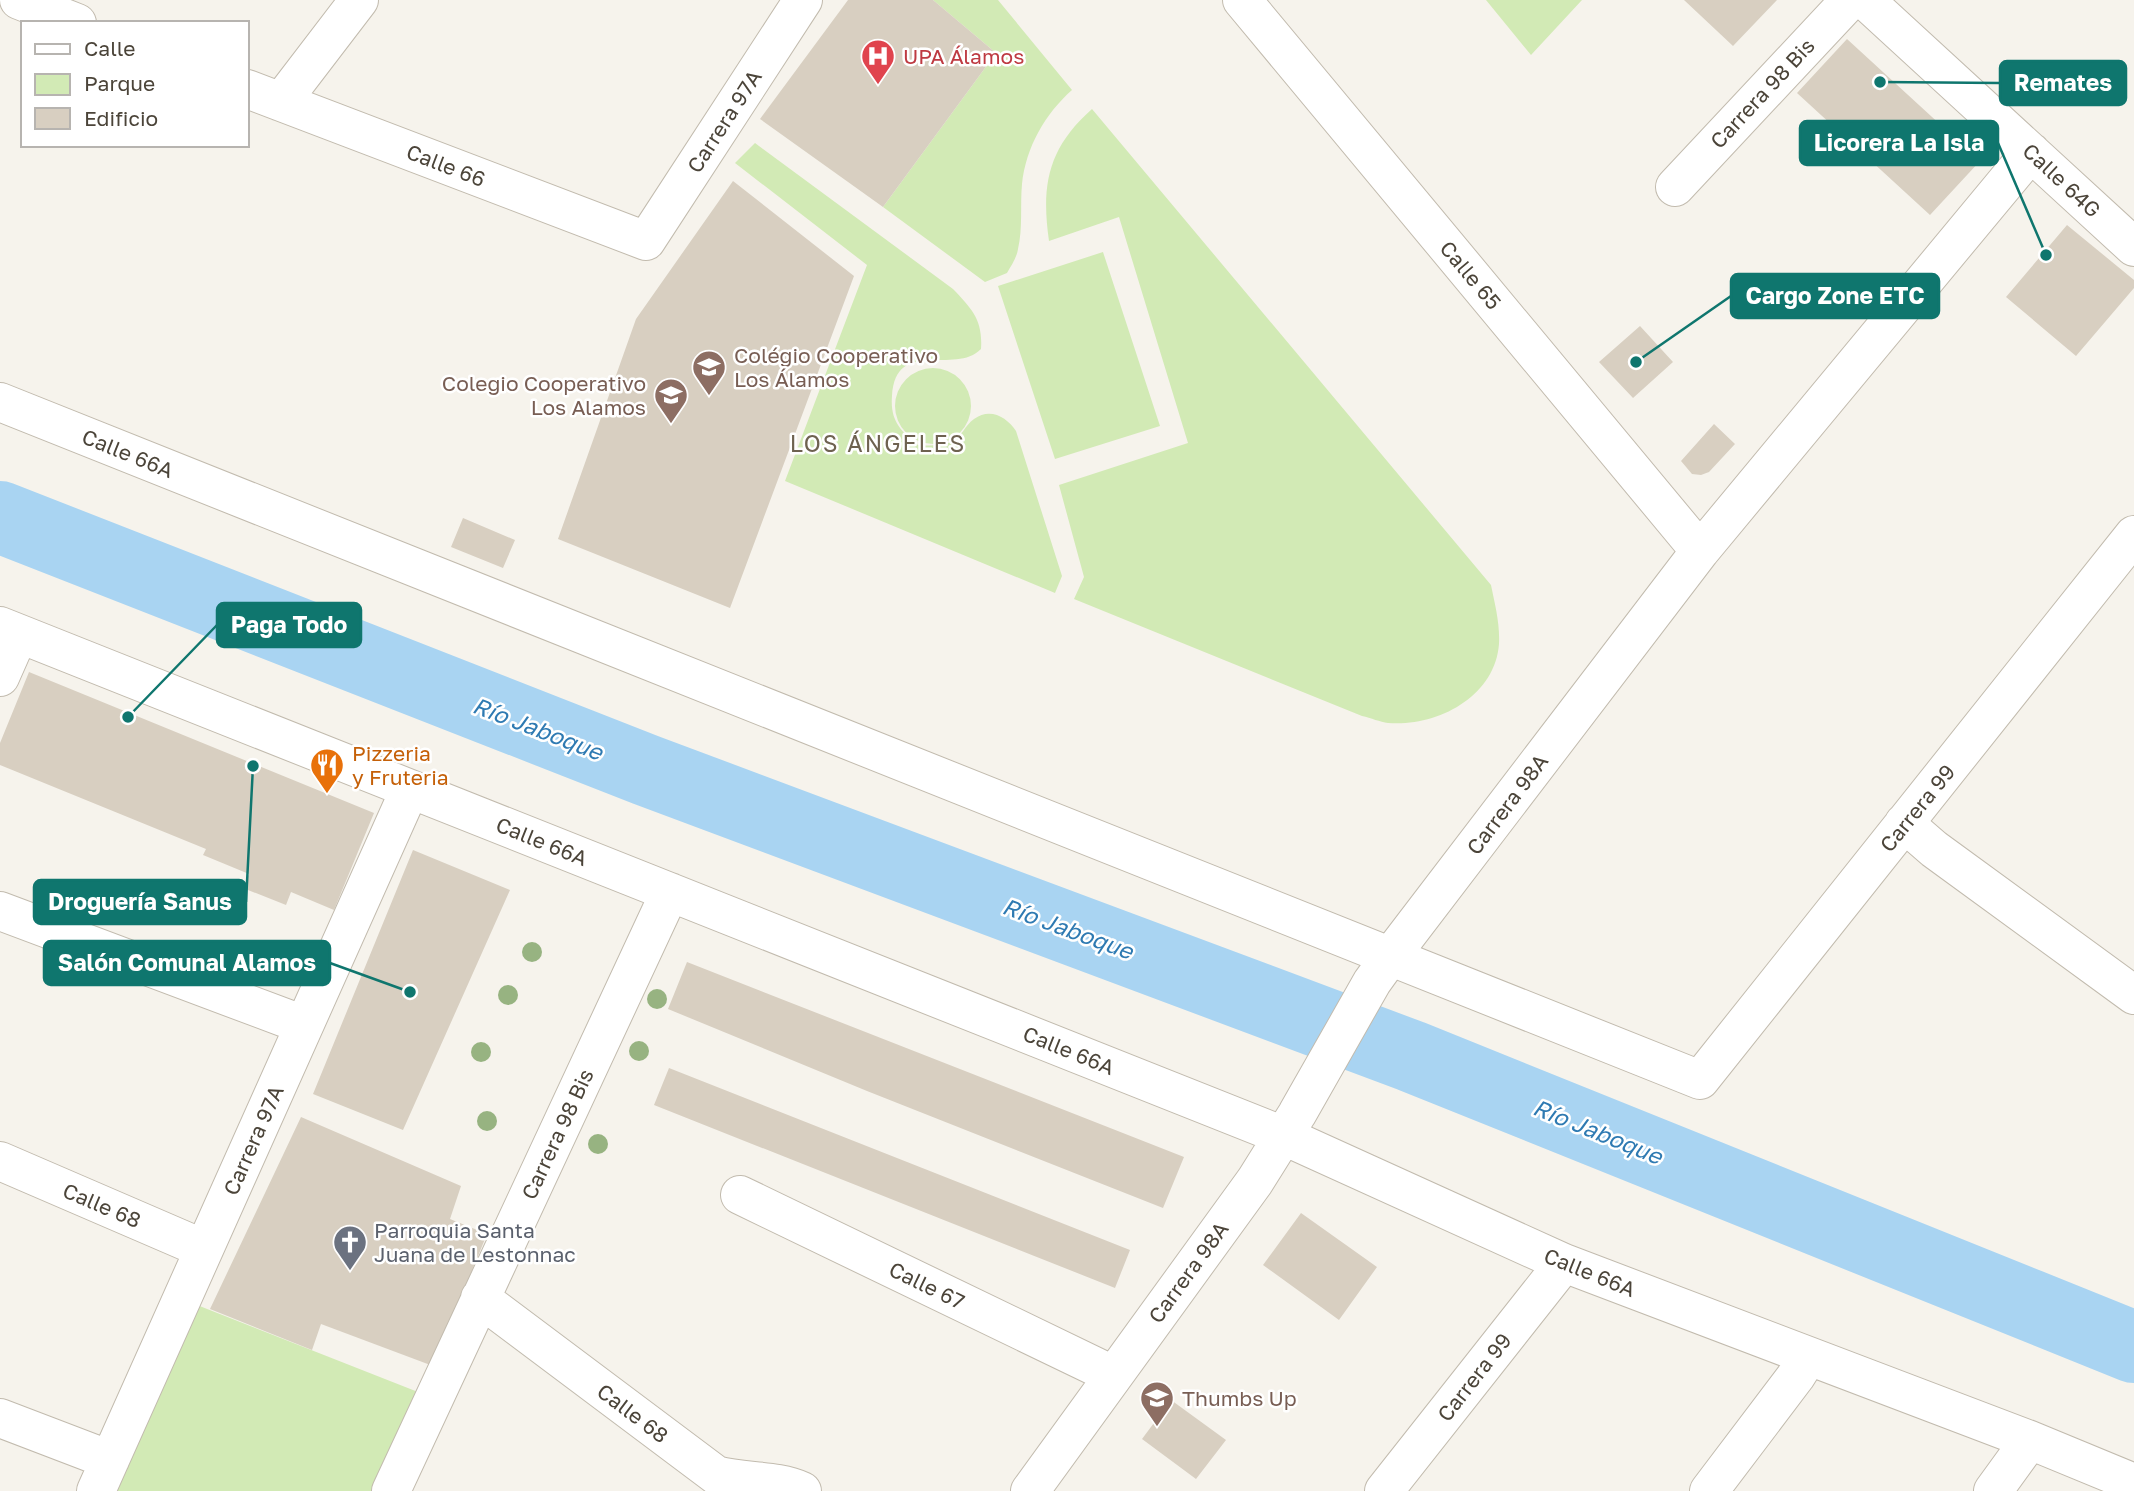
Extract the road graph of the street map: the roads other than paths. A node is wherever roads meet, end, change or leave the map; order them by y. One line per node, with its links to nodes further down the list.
1 (19, 0): 7 (street)
2 (359, 0): 8 (street)
3 (803, 0): 11 (street, Carrera 97A)
4 (1242, 0): 15 (street, Calle 65)
5 (1850, 0): 10 (street, Carrera 98 Bis)
6 (1865, 0): 9 (street, Calle 64G)
7 (72, 21)
8 (264, 96): 11 (street, Calle 66)
9 (2031, 152): 12 (street, Calle 64G); 15 (street, Carrera 98A)
10 (1675, 187)
11 (646, 241)
12 (2134, 247)
13 (0, 402): 22 (street, Calle 66A)
14 (2134, 535): 19 (street, Carrera 99)
15 (1700, 551): 22 (street, Carrera 98A)
16 (10, 630): 17 (street); 18 (street, Calle 66A)
17 (0, 677)
18 (411, 789): 20 (street, Calle 66A); 24 (street, Carrera 97A)
19 (1905, 823): 23 (street); 25 (street, Carrera 99)
20 (670, 892): 26 (street, Calle 66A); 31 (street, Carrera 98 Bis)
21 (0, 911): 24 (street)
22 (1390, 957): 25 (street, Calle 66A); 26 (street, Carrera 98A)
23 (2134, 995)
24 (304, 1025): 29 (street, Carrera 97A)
25 (1700, 1080)
26 (1291, 1125): 30 (street, Calle 66A); 33 (street, Carrera 98A)
27 (0, 1161): 29 (street, Calle 68)
28 (740, 1195): 33 (street, Calle 67)
29 (204, 1249): 36 (street, Carrera 97A)
30 (1564, 1263): 32 (street, Calle 66A); 41 (street, Carrera 99)
31 (480, 1298): 38 (street, Carrera 98 Bis); 39 (street, Calle 68)
32 (1808, 1357): 35 (street, Calle 66A); 42 (street)
33 (1113, 1375): 40 (street, Carrera 98A)
34 (0, 1418): 36 (street)
35 (2031, 1440): 37 (street, Calle 66A); 43 (street)
36 (103, 1476)
37 (2134, 1483)
38 (391, 1491)
39 (802, 1491)
40 (1030, 1491)
41 (1384, 1491)
42 (1709, 1491)
43 (1993, 1491)

